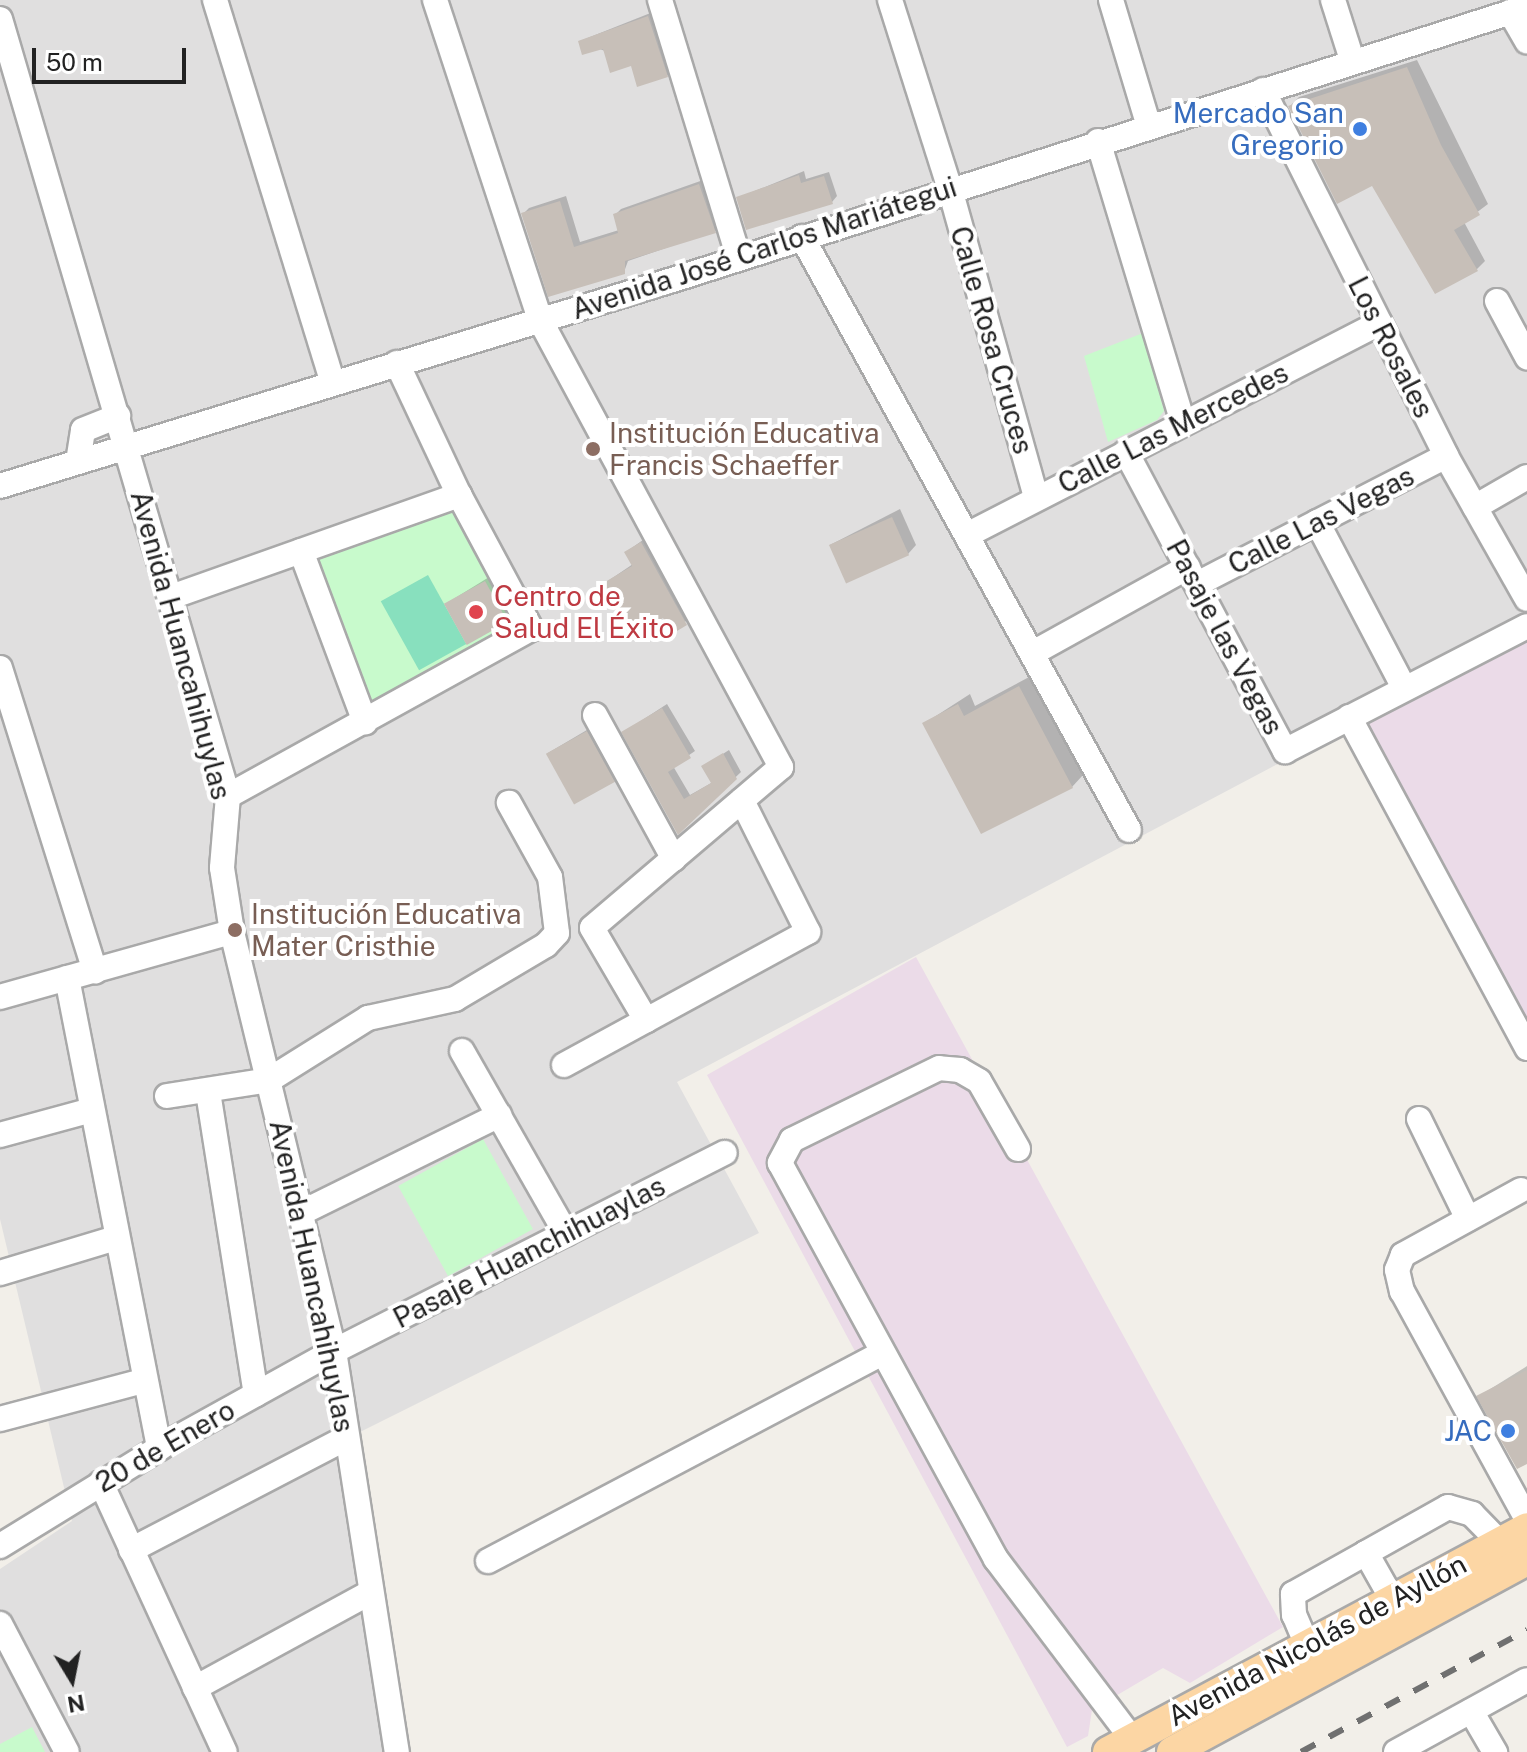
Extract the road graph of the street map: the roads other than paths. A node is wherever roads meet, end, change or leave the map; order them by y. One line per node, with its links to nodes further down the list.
1 (215, 0): 22 (street)
2 (435, 0): 18 (street)
3 (660, 0): 16 (street)
4 (890, 0): 14 (street, Calle Rosa Cruces)
5 (1111, 0): 12 (street)
6 (1333, 0): 10 (street)
7 (1518, 9): 9 (street); 10 (street, Avenida José Carlos Mariátegui)
8 (0, 19): 23 (street, Avenida Huancahihuylas)
9 (1527, 42)
10 (1352, 60): 11 (street, Avenida José Carlos Mariátegui)
11 (1263, 90): 12 (street, Avenida José Carlos Mariátegui); 19 (street, Los Rosales)
12 (1148, 123): 13 (street, Avenida José Carlos Mariátegui)
13 (1098, 141): 14 (street, Avenida José Carlos Mariátegui); 24 (street)
14 (950, 189): 15 (street, Avenida José Carlos Mariátegui); 32 (street, Calle Rosa Cruces)
15 (802, 237): 16 (street, Avenida José Carlos Mariátegui); 35 (street)
16 (739, 258): 18 (street, Avenida José Carlos Mariátegui)
17 (1497, 301): 20 (street)
18 (540, 320): 21 (street, Avenida José Carlos Mariátegui); 48 (street)
19 (1380, 323): 24 (street, Calle Las Mercedes); 27 (street, Los Rosales)
20 (1527, 357)
21 (397, 363): 22 (street, Avenida José Carlos Mariátegui); 31 (street)
22 (333, 383): 25 (street, Avenida José Carlos Mariátegui)
23 (118, 416): 25 (street, Avenida Huancahihuylas); 28 (street)
24 (1183, 423): 26 (street, Calle Las Mercedes)
25 (126, 446): 28 (street, Avenida José Carlos Mariátegui); 38 (street, Avenida Huancahihuylas)
26 (1126, 452): 32 (street, Calle Las Mercedes); 37 (street, Pasaje las Vegas)
27 (1446, 456): 33 (street, Los Rosales); 34 (street, Calle Las Vegas)
28 (78, 462): 30 (street, Avenida José Carlos Mariátegui)
29 (1527, 477): 33 (street)
30 (0, 486)
31 (459, 495): 36 (street); 46 (street)
32 (1036, 497): 35 (street, Calle Las Mercedes)
33 (1475, 507): 39 (street, Los Rosales)
34 (1317, 522): 37 (street, Calle Las Vegas); 43 (street)
35 (967, 535): 41 (street)
36 (301, 551): 38 (street); 46 (street)
37 (1192, 576): 41 (street, Calle Las Vegas); 45 (street, Pasaje las Vegas)
38 (171, 597): 47 (street, Avenida Huancahihuylas)
39 (1527, 599)
40 (1527, 626): 43 (street, Pasaje las Vegas)
41 (1033, 653): 50 (street)
42 (0, 668): 53 (street)
43 (1404, 688): 45 (street, Pasaje las Vegas)
44 (595, 715): 51 (street)
45 (1349, 717): 57 (street)
46 (365, 722): 47 (street)
47 (228, 796): 52 (street, Avenida Huancahihuylas)
48 (742, 801): 51 (street); 56 (street)
49 (509, 803): 60 (street)
50 (1129, 830)
51 (674, 859): 56 (street)
52 (232, 932): 53 (street); 60 (street, Avenida Huancahihuylas)
53 (95, 971): 54 (street)
54 (67, 978): 55 (street); 63 (street)
55 (0, 997)
56 (646, 1020): 59 (street)
57 (1527, 1048)
58 (462, 1051): 64 (street)
59 (564, 1065)
60 (269, 1080): 61 (street); 70 (street, Avenida Huancahihuylas)
61 (208, 1092): 62 (street); 78 (street)
62 (167, 1096)
63 (92, 1110): 66 (street); 73 (street)
64 (499, 1115): 70 (street); 72 (street)
65 (1419, 1119): 71 (street)
66 (0, 1135)
67 (1018, 1149): 76 (street)
68 (725, 1153): 72 (street, Pasaje Huanchihuaylas)
69 (1521, 1190): 71 (street)
70 (303, 1212): 75 (street, Avenida Huancahihuylas)
71 (1468, 1219): 83 (street)
72 (566, 1233): 75 (street, Pasaje Huanchihuaylas)
73 (116, 1238): 74 (street); 77 (street)
74 (0, 1273)
75 (334, 1351): 78 (street, 20 de Enero); 80 (street, Avenida Huancahihuylas)
76 (882, 1353): 88 (street); 96 (street)
77 (143, 1381): 79 (street); 81 (street)
78 (256, 1394): 81 (street, 20 de Enero)
79 (0, 1419)
80 (346, 1438): 86 (street); 89 (street, Avenida Huancahihuylas)
81 (159, 1448): 82 (street, 20 de Enero)
82 (101, 1483): 84 (street, 20 de Enero); 86 (street)
83 (1527, 1519)
84 (0, 1546)
85 (1518, 1548): 87 (street); 90 (main road, Avenida Nicolás de Ayllón)
86 (131, 1550): 94 (street)
87 (1366, 1553): 90 (street); 92 (street)
88 (488, 1561)
89 (369, 1593): 94 (street); 99 (street, Avenida Huancahihuylas)
90 (1399, 1612): 92 (main road, Avenida Nicolás de Ayllón); 100 (main road, Avenida Nicolás de Ayllón)
91 (0, 1624): 97 (street)
92 (1307, 1645): 96 (main road, Avenida Nicolás de Ayllón)
93 (1527, 1680): 95 (street)
94 (195, 1688): 98 (street)
95 (1471, 1711): 101 (street); 102 (street)
96 (1116, 1748)
97 (67, 1752)
98 (225, 1752)
99 (397, 1752)
100 (1172, 1752)
101 (1396, 1752)
102 (1495, 1752)

